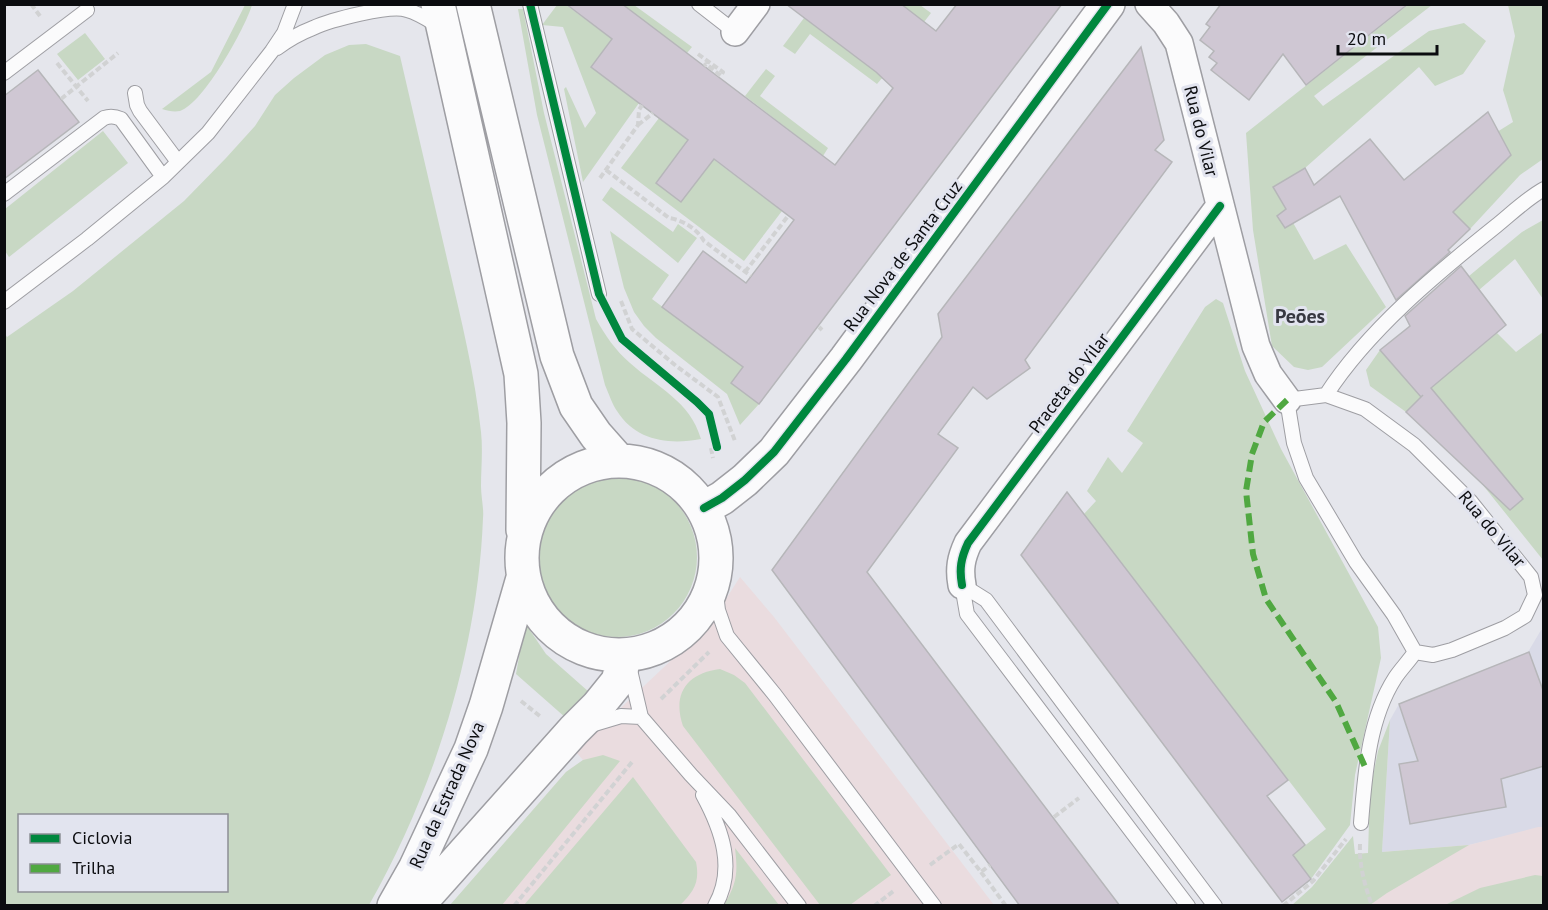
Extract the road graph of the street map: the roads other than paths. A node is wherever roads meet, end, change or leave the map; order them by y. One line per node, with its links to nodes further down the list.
1 (295, 4): 11 (lane)
2 (473, 4): 23 (main road)
3 (530, 4): 19 (lane)
4 (699, 4): 10 (lane)
5 (756, 4): 10 (street)
6 (1108, 4): 24 (main road, Rua Nova de Santa Cruz)
7 (1149, 4): 18 (street, Rua do Vilar)
8 (87, 10): 12 (lane)
9 (441, 17): 11 (lane); 25 (main road)
10 (735, 32)
11 (272, 51): 14 (lane)
12 (4, 73)
13 (135, 93): 14 (lane)
14 (178, 162): 15 (lane)
15 (164, 177): 17 (lane); 20 (lane)
16 (1544, 189): 21 (lane)
17 (4, 194)
18 (1220, 206): 22 (street, Rua do Vilar); 28 (street, Praceta do Vilar)
19 (599, 294)
20 (4, 302)
21 (1326, 395): 22 (lane, Rua do Vilar); 29 (lane, Rua do Vilar)
22 (1287, 400): 29 (lane, Rua do Vilar)
23 (619, 461): 24 (main road); 25 (main road)
24 (704, 508): 27 (main road)
25 (523, 541): 26 (main road)
26 (523, 578): 30 (main road); 35 (main road, Rua da Estrada Nova)
27 (714, 578): 30 (main road); 39 (lane)
28 (962, 585): 40 (lane, Praceta do Vilar); 41 (lane)
29 (1415, 652): 34 (lane)
30 (627, 655): 31 (lane); 32 (main road, Rua da Estrada Nova)
31 (641, 717): 32 (lane); 33 (lane)
32 (560, 726): 36 (main road, Rua da Estrada Nova)
33 (691, 775): 37 (lane); 38 (lane)
34 (1361, 823)
35 (394, 906)
36 (417, 906)
37 (715, 906)
38 (799, 906)
39 (934, 906)
40 (1188, 906)
41 (1215, 906)

